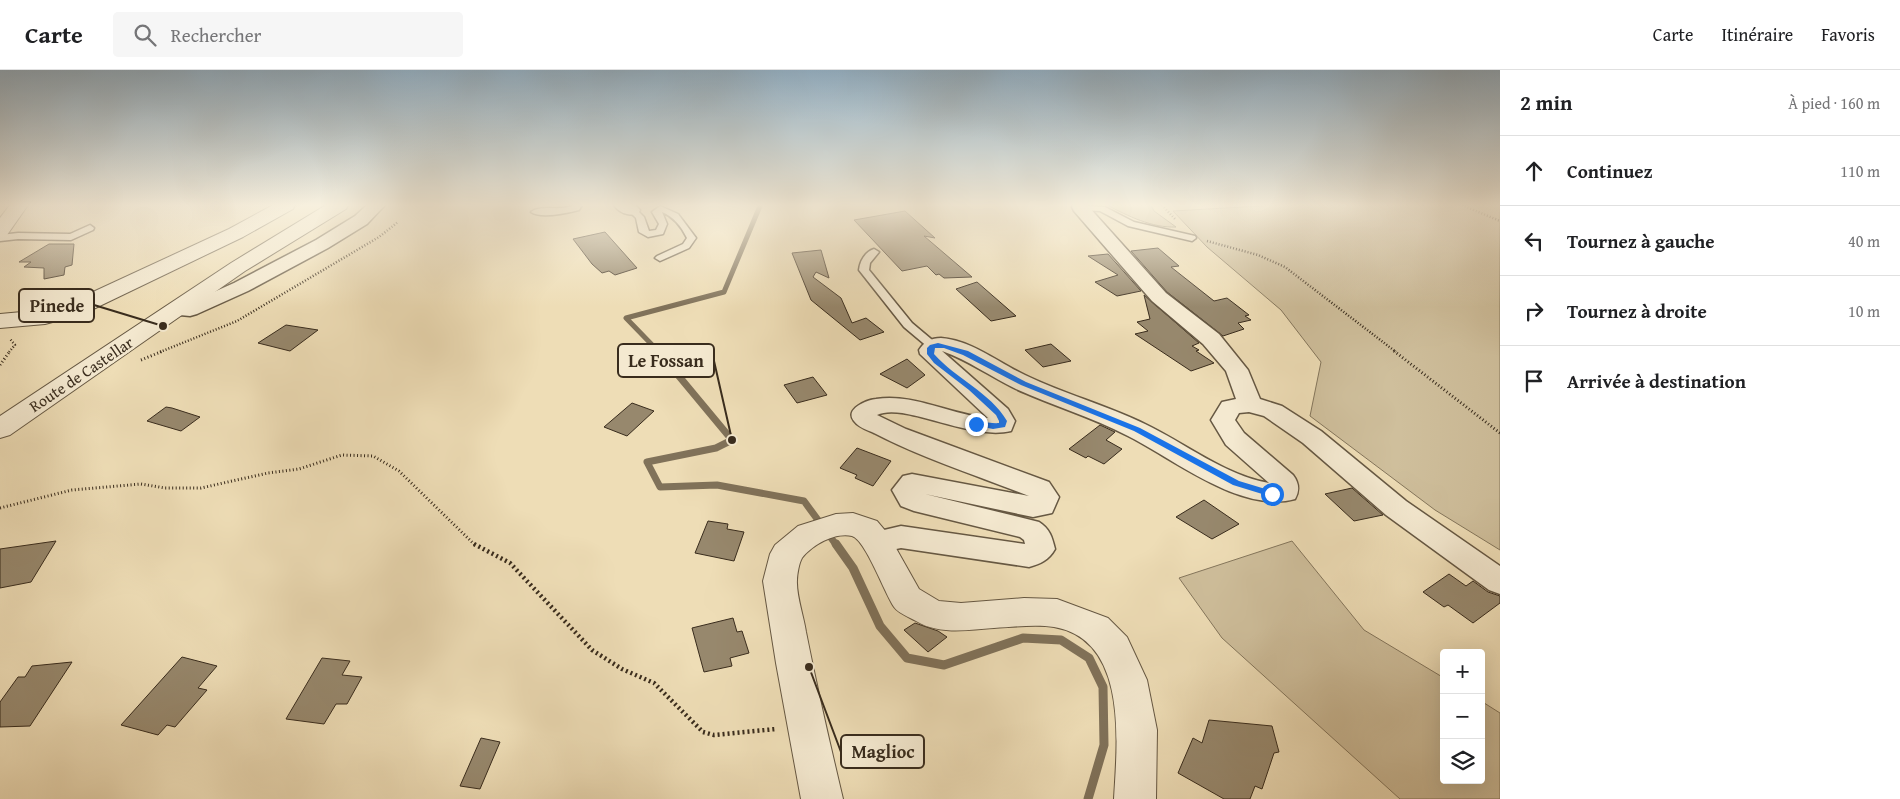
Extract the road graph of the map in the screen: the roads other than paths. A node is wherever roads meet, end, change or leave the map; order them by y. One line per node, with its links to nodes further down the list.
1 (223, 239): 9 (street)
2 (284, 239): 8 (street, Route de Castellar)
3 (330, 239): 8 (street)
4 (691, 239): 7 (lane)
5 (1107, 239): 11 (street)
6 (874, 252): 10 (lane)
7 (660, 258)
8 (176, 310): 12 (street, Route de Castellar)
9 (4, 329)
10 (933, 346): 11 (street); 13 (street)
11 (1250, 404): 14 (street)
12 (0, 429)
13 (878, 542): 15 (street); 16 (street)
14 (1500, 582)
15 (822, 799)
16 (1134, 799)

